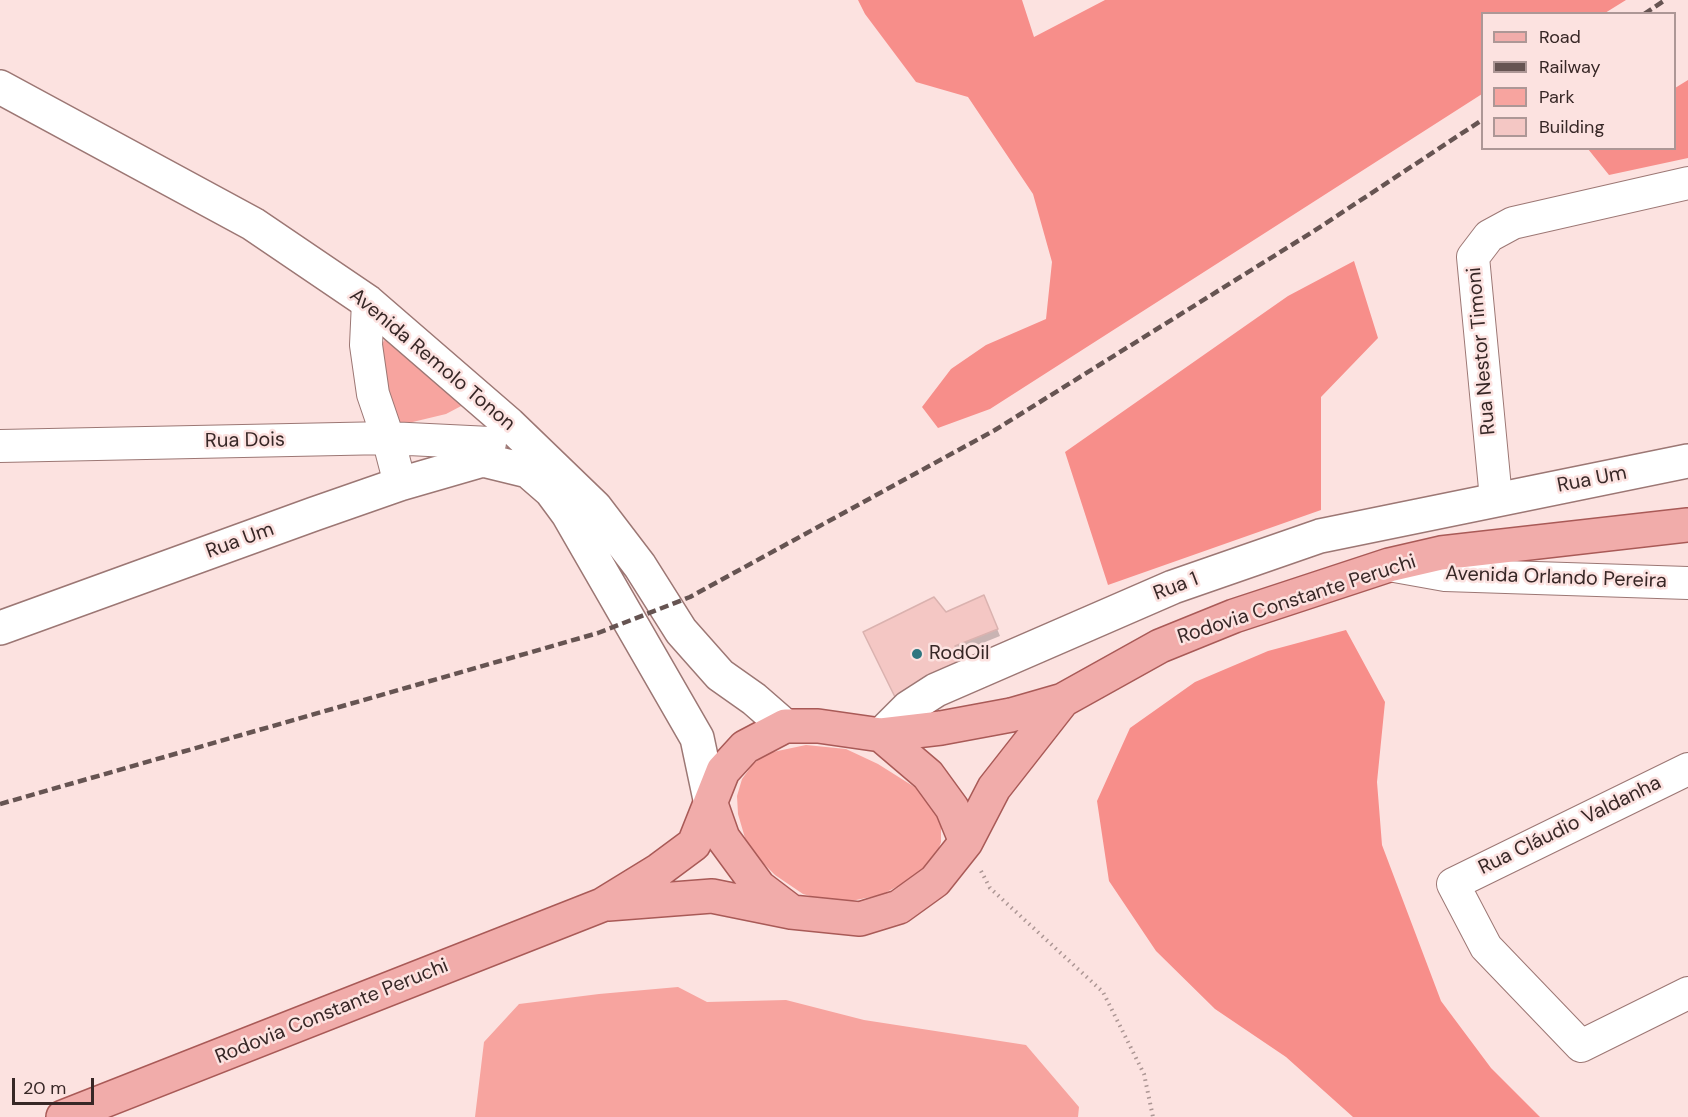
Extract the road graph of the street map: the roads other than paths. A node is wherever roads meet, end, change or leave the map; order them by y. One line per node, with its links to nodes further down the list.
1 (0, 87): 3 (street, Avenida Remolo Tonon)
2 (1688, 183): 9 (street, Rua Nestor Timoni)
3 (368, 302): 4 (street); 5 (street, Avenida Remolo Tonon)
4 (388, 438): 5 (street, Rua Dois); 6 (street, Rua Dois); 8 (street)
5 (494, 442): 8 (street, Rua Um); 15 (street, Avenida Remolo Tonon); 18 (street, Avenida Remolo Tonon)
6 (0, 446)
7 (1688, 461): 9 (street, Rua Um)
8 (400, 484): 13 (street, Rua Um)
9 (1496, 499): 16 (street, Rua 1)
10 (1688, 525): 11 (main road, Rodovia Constante Peruchi)
11 (1389, 565): 12 (street, Avenida Orlando Pereira); 14 (main road, Rodovia Constante Peruchi)
12 (1688, 583)
13 (0, 628)
14 (1063, 700): 16 (main road, Rodovia Constante Peruchi); 19 (main road, Rodovia Constante Peruchi)
15 (785, 726): 16 (main road, Rodovia Constante Peruchi); 18 (main road, Rodovia Constante Peruchi)
16 (881, 735): 19 (main road)
17 (1688, 769): 22 (street, Rua Cláudio Valdanha)
18 (711, 804): 20 (main road, Rodovia Constante Peruchi); 21 (main road)
19 (966, 842): 21 (main road, Rodovia Constante Peruchi)
20 (602, 905): 21 (main road, Rodovia Constante Peruchi); 23 (main road, Rodovia Constante Peruchi)
21 (791, 912)
22 (1688, 993)
23 (63, 1117)

